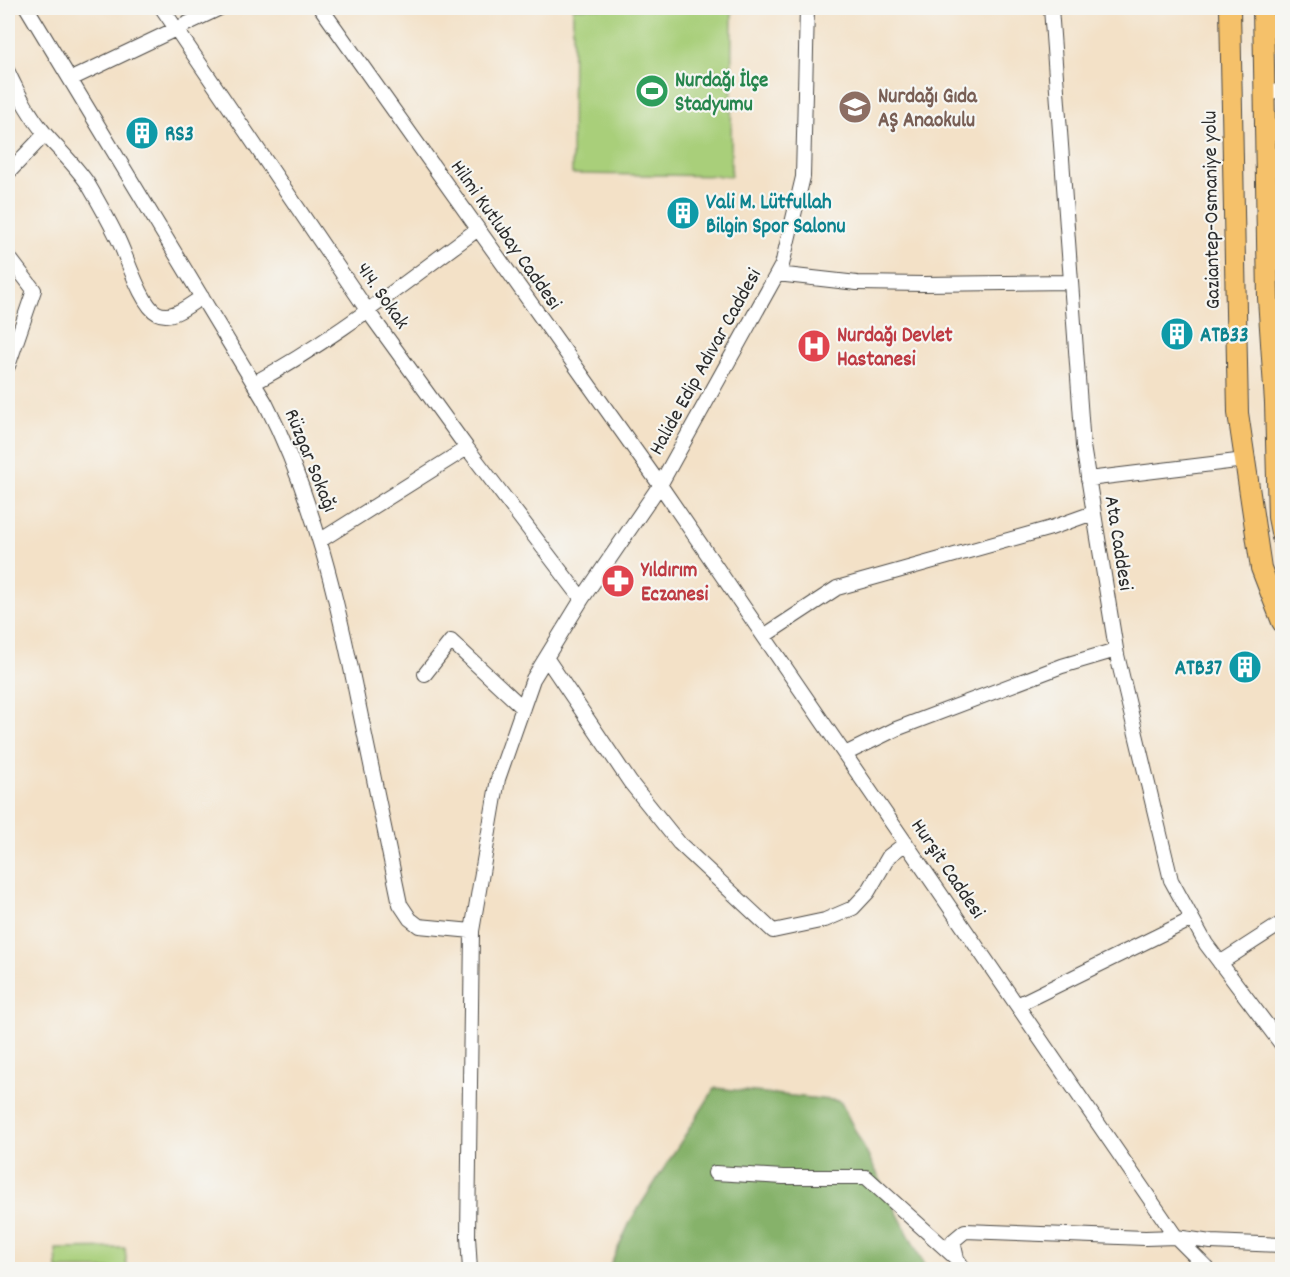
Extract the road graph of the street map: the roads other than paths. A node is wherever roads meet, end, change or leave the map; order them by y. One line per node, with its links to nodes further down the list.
1 (27, 8): 11 (street, Rüzgar Sokağı)
2 (162, 8): 9 (street, 414. Sokak)
3 (220, 8): 9 (street)
4 (321, 8): 15 (street, Hilmi Kutlubay Caddesi)
5 (807, 8): 17 (street, Halide Edip Adıvar Caddesi)
6 (1051, 8): 18 (street, Ata Caddesi)
7 (1230, 8): 25 (highway, Gaziantep-Osmaniye yolu)
8 (1263, 8): 12 (highway)
9 (175, 28): 11 (street); 20 (street, 414. Sokak)
10 (8, 72): 13 (street)
11 (71, 79): 19 (street, Rüzgar Sokağı)
12 (1273, 92): 23 (highway)
13 (45, 134): 14 (street); 19 (street)
14 (8, 173)
15 (478, 229): 20 (street); 27 (street, Hilmi Kutlubay Caddesi)
16 (8, 256): 21 (street)
17 (777, 274): 18 (street); 27 (street, Halide Edip Adıvar Caddesi)
18 (1071, 282): 26 (street, Ata Caddesi)
19 (202, 297): 22 (street, Rüzgar Sokağı)
20 (367, 310): 22 (street); 24 (street, 414. Sokak)
21 (8, 366)
22 (254, 383): 30 (street, Rüzgar Sokağı)
23 (1279, 403): 29 (highway)
24 (466, 448): 30 (street); 31 (street, 414. Sokak)
25 (1245, 460): 26 (street); 32 (highway, Gaziantep-Osmaniye yolu)
26 (1088, 479): 28 (street, Ata Caddesi)
27 (660, 485): 31 (street, Halide Edip Adıvar Caddesi); 33 (street, Hurşit Caddesi)
28 (1094, 513): 33 (street); 34 (street, Ata Caddesi)
29 (1282, 537)
30 (321, 540): 42 (street, Rüzgar Sokağı)
31 (582, 599): 35 (street, Halide Edip Adıvar Caddesi)
32 (1282, 622)
33 (764, 636): 38 (street, Hurşit Caddesi)
34 (1116, 650): 38 (street); 40 (street, Ata Caddesi)
35 (547, 659): 37 (street, Halide Edip Adıvar Caddesi); 39 (street)
36 (424, 674): 37 (street)
37 (523, 708): 42 (street, Halide Edip Adıvar Caddesi)
38 (845, 754): 39 (street, Hurşit Caddesi)
39 (906, 843): 44 (street, Hurşit Caddesi)
40 (1192, 919): 43 (street, Ata Caddesi); 44 (street)
41 (1282, 923): 43 (street)
42 (472, 931): 52 (street, Halide Edip Adıvar Caddesi)
43 (1220, 963): 45 (street, Ata Caddesi)
44 (1017, 1005): 47 (street, Hurşit Caddesi)
45 (1282, 1045)
46 (715, 1173): 48 (street)
47 (1176, 1237): 49 (street); 50 (street); 53 (street, Hurşit Caddesi)
48 (933, 1240): 49 (street); 51 (street)
49 (953, 1241): 51 (street)
50 (1282, 1245)
51 (961, 1264)
52 (470, 1269)
53 (1209, 1269)

